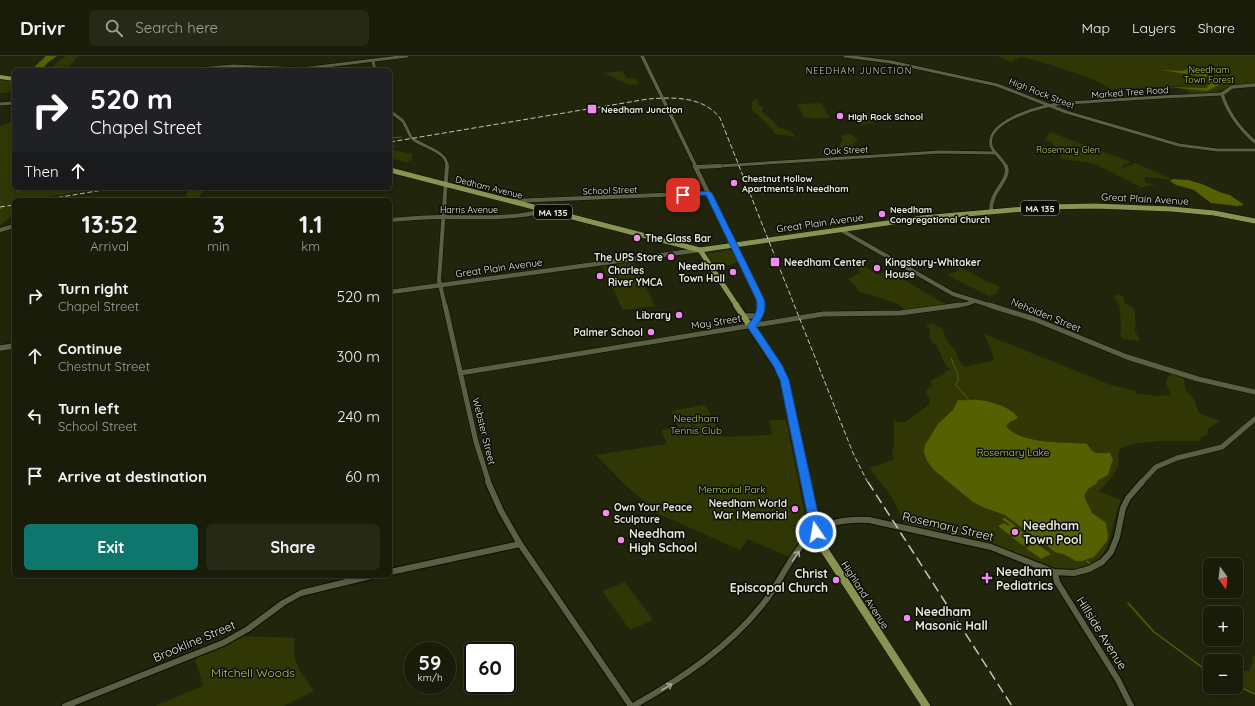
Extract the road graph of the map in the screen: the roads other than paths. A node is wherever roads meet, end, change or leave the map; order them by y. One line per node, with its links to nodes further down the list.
1 (407, 56): 4 (street)
2 (642, 56): 20 (main road)
3 (845, 56): 15 (street, High Rock Street)
4 (373, 61): 7 (street); 8 (street)
5 (214, 68): 6 (street)
6 (281, 68)
7 (311, 68)
8 (375, 68)
9 (0, 77): 10 (main road)
10 (12, 79)
11 (1255, 84): 12 (main road)
12 (1222, 94): 15 (street, Marked Tree Road); 17 (main road)
13 (12, 103): 14 (street)
14 (0, 104)
15 (1048, 105): 18 (street, High Rock Street); 19 (street, Marked Tree Road)
16 (392, 113): 22 (street, Webster Street)
17 (1255, 142)
18 (1255, 150)
19 (996, 153): 20 (street, Oak Street); 27 (street, Marked Tree Road)
20 (696, 167): 23 (main road)
21 (392, 170): 22 (main road, Dedham Avenue / MA 135)
22 (446, 184): 24 (main road, Dedham Avenue / MA 135); 28 (street, Webster Street)
23 (709, 193): 24 (street, School Street); 36 (main road)
24 (511, 201): 25 (main road, Dedham Avenue / MA 135)
25 (538, 208): 26 (main road, Dedham Avenue / MA 135); 28 (street, Harris Avenue)
26 (547, 210): 28 (street, Harris Avenue); 35 (main road, Dedham Avenue / MA 135)
27 (991, 211): 31 (main road, Great Plain Avenue / MA 135); 34 (main road, Great Plain Avenue / MA 135)
28 (443, 215): 29 (street, Harris Avenue); 30 (street, Harris Avenue); 39 (street, Webster Street)
29 (392, 217)
30 (392, 220)
31 (1255, 221)
32 (12, 225): 33 (street)
33 (0, 228)
34 (841, 230): 36 (main road, Great Plain Avenue / MA 135); 41 (street, Nehoiden Street)
35 (679, 245): 37 (main road, Dedham Avenue / MA 135); 38 (main road)
36 (734, 245): 37 (main road, Great Plain Avenue); 43 (main road)
37 (700, 250): 38 (main road, Great Plain Avenue); 42 (main road, Highland Avenue)
38 (678, 253): 39 (main road, Great Plain Avenue)
39 (440, 285): 40 (main road, Great Plain Avenue); 47 (street, Webster Street)
40 (392, 292)
41 (975, 301): 44 (street, May Street); 48 (street, Nehoiden Street)
42 (744, 316): 43 (main road); 44 (main road, Highland Avenue)
43 (759, 316): 44 (main road)
44 (751, 326): 47 (street, May Street); 50 (main road, Highland Avenue)
45 (12, 346): 46 (main road)
46 (0, 348)
47 (460, 373): 51 (street, Webster Street)
48 (1255, 392)
49 (1255, 419): 53 (street, Rosemary Street)
50 (816, 531): 53 (street, Rosemary Street); 56 (street, Rosemary Street, one-way to 50); 57 (main road, Highland Avenue)
51 (520, 544): 52 (street); 56 (street, Webster Street)
52 (392, 572)
53 (1055, 573): 58 (street, Hillside Avenue)
54 (363, 578): 55 (street, Brookline Street)
55 (65, 706)
56 (632, 706)
57 (926, 706)
58 (1131, 706)

